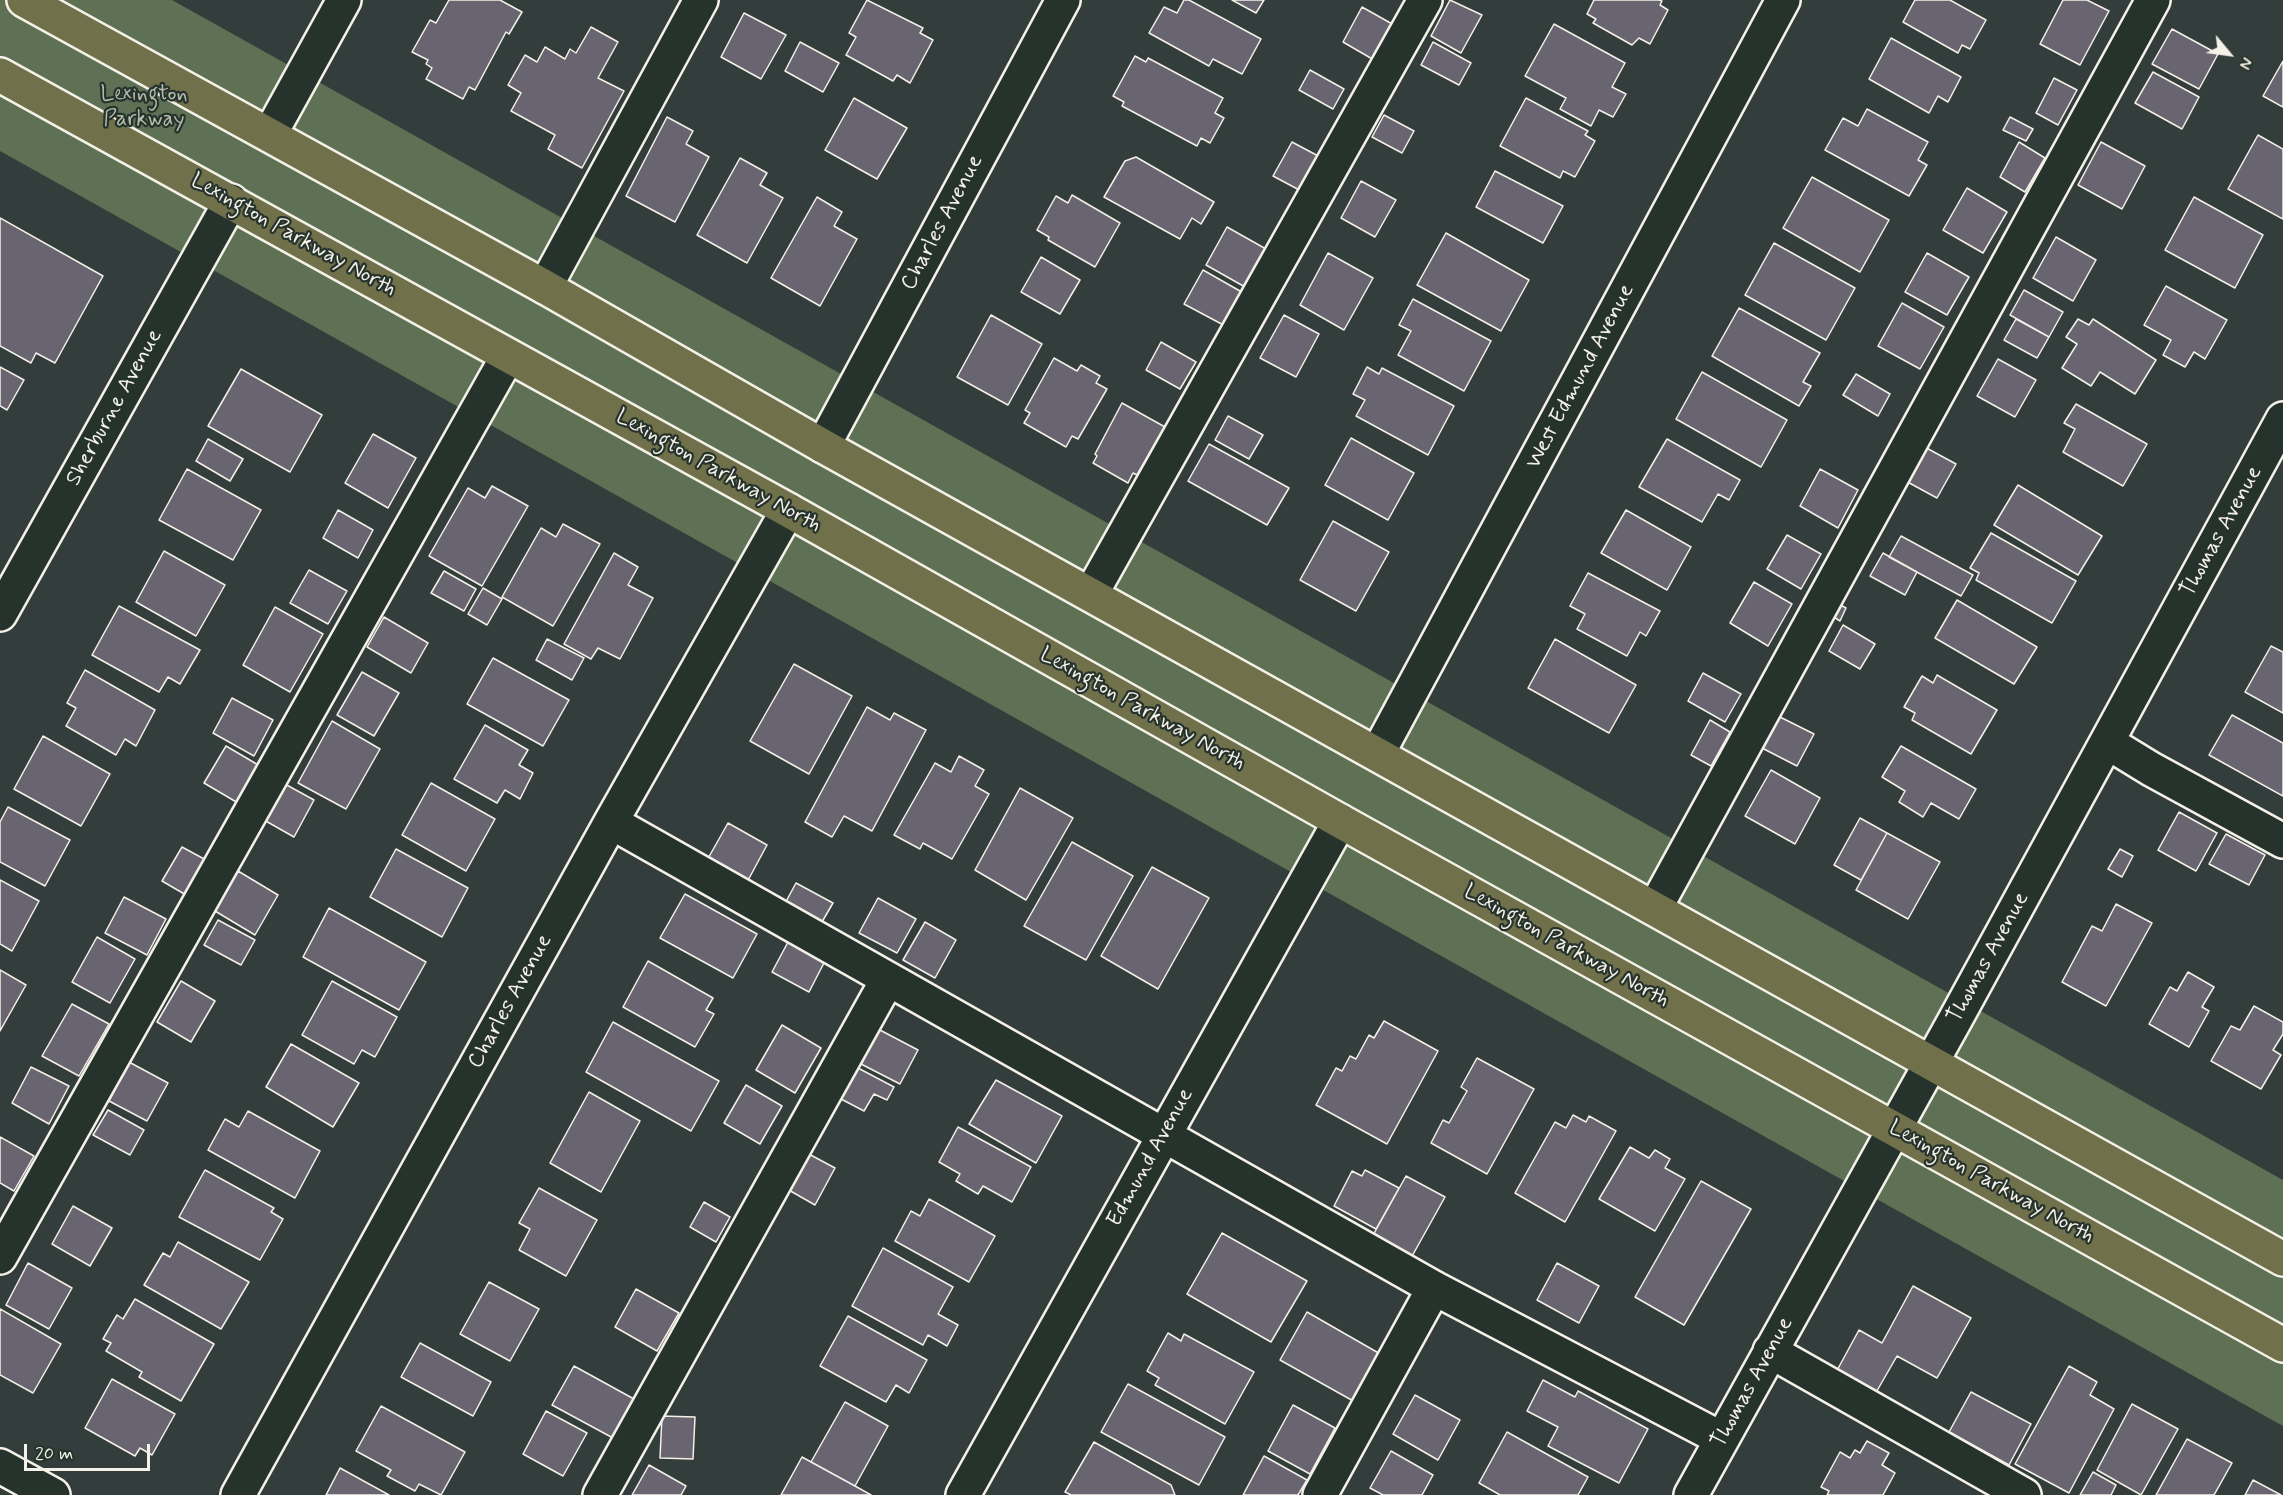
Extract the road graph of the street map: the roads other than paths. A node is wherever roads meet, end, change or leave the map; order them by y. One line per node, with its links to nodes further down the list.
1 (24, 0): 9 (main road)
2 (344, 0): 9 (street)
3 (701, 0): 11 (street)
4 (1064, 0): 14 (street, Charles Avenue)
5 (1425, 0): 16 (street)
6 (1782, 0): 19 (street, West Edmund Avenue)
7 (2152, 0): 23 (street)
8 (0, 75): 10 (main road, Lexington Parkway North)
9 (270, 134): 11 (main road)
10 (231, 201): 12 (main road, Lexington Parkway North); 17 (street, Sherburne Avenue)
11 (545, 287): 14 (main road)
12 (508, 356): 15 (main road, Lexington Parkway North); 28 (street)
13 (2283, 419): 18 (street, Thomas Avenue)
14 (823, 446): 16 (main road)
15 (788, 510): 20 (main road, Lexington Parkway North); 21 (street, Charles Avenue)
16 (1091, 594): 19 (main road)
17 (0, 614)
18 (2107, 742): 22 (street); 25 (street, Thomas Avenue)
19 (1378, 753): 23 (main road)
20 (1340, 821): 26 (main road, Lexington Parkway North); 27 (street, Edmund Avenue)
21 (611, 822): 24 (street); 36 (street, Charles Avenue)
22 (2283, 841)
23 (1655, 908): 25 (main road)
24 (888, 979): 27 (street); 37 (street)
25 (1930, 1063): 26 (street, Thomas Avenue); 29 (main road)
26 (1894, 1129): 31 (main road, Lexington Parkway North); 32 (street, Thomas Avenue)
27 (1164, 1133): 30 (street); 38 (street, Edmund Avenue)
28 (0, 1257)
29 (2283, 1259)
30 (1434, 1288): 33 (street); 39 (street)
31 (2283, 1345)
32 (1770, 1352): 33 (street, Thomas Avenue); 41 (street)
33 (1722, 1439): 40 (street, Thomas Avenue)
34 (0, 1466): 35 (street)
35 (53, 1495)
36 (238, 1495)
37 (600, 1495)
38 (963, 1495)
39 (1320, 1495)
40 (1691, 1495)
41 (2024, 1495)

